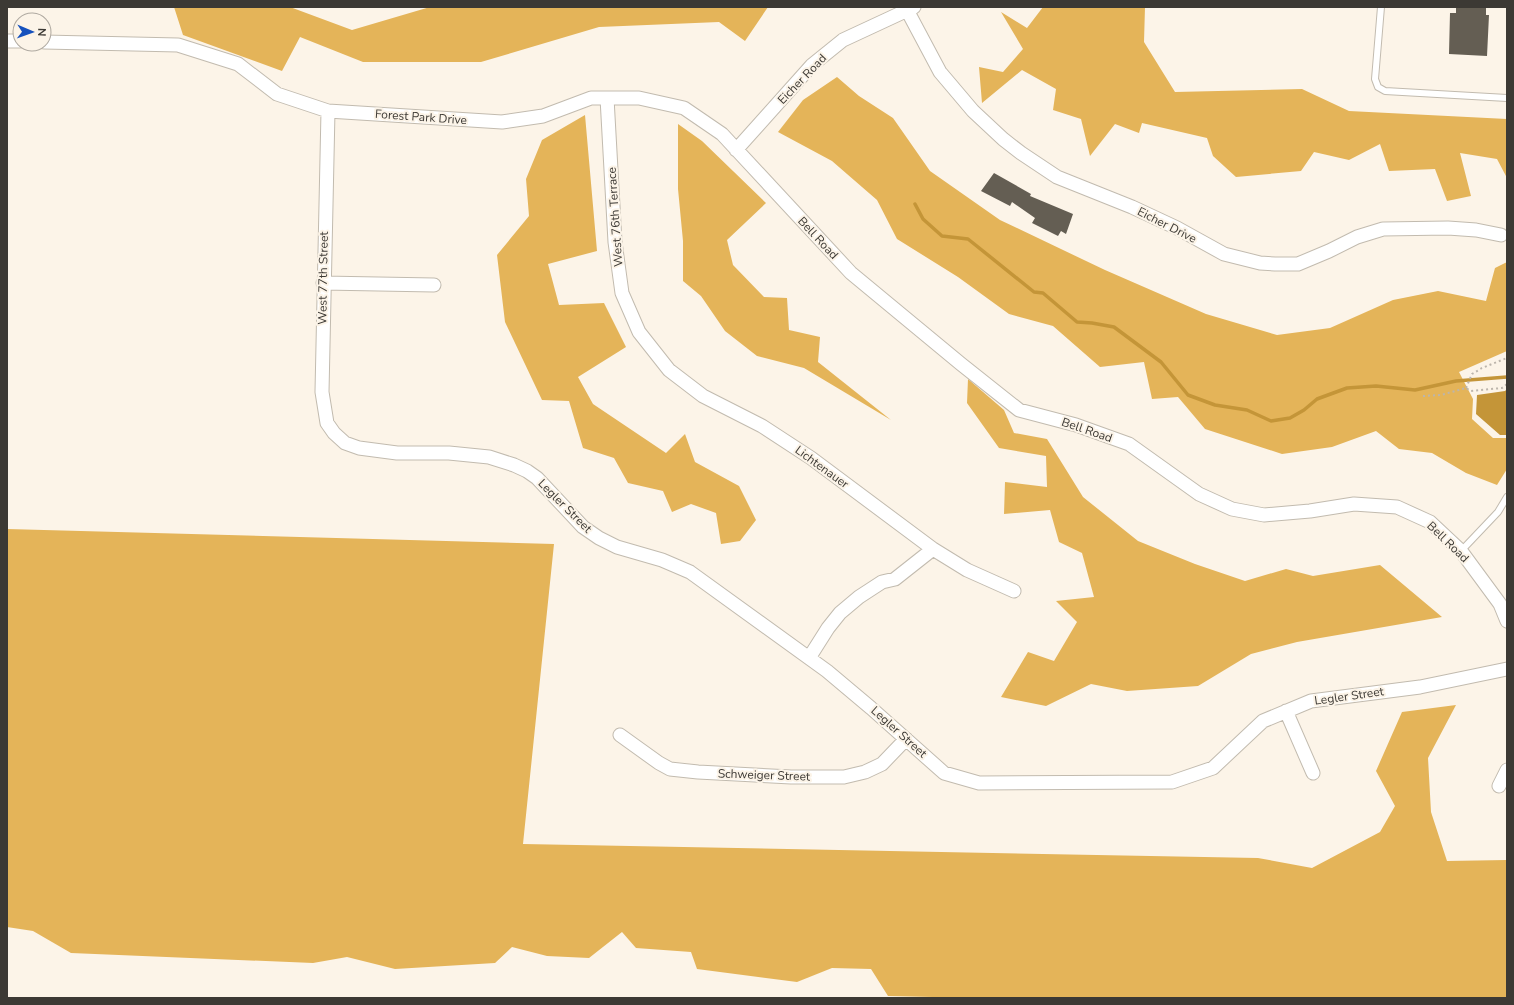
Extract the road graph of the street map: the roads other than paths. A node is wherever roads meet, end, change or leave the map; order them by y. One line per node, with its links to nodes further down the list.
1 (1381, 7): 5 (lane)
2 (911, 8): 7 (street, Eicher Road); 8 (street, Eicher Drive)
3 (52, 42): 6 (street, Forest Park Drive)
4 (608, 98): 6 (street, Forest Park Drive); 7 (street, Forest Park Drive); 11 (street, West 76th Terrace)
5 (1507, 98)
6 (328, 111): 9 (street, West 77th Street)
7 (736, 150): 15 (street, Bell Road)
8 (1501, 235)
9 (323, 283): 10 (street); 12 (street, West 77th Street)
10 (434, 285)
11 (639, 332): 14 (street, Lichtenauer)
12 (340, 439): 18 (street, Legler Street)
13 (1507, 497): 15 (lane)
14 (933, 549): 16 (street, Lichtenauer); 18 (street)
15 (1461, 551): 17 (street, Bell Road)
16 (1014, 591)
17 (1507, 621)
18 (809, 658): 22 (street, Legler Street)
19 (1507, 669): 20 (street, Legler Street)
20 (1286, 711): 22 (street, Legler Street); 24 (street)
21 (620, 735): 22 (street, Schweiger Street)
22 (906, 740)
23 (1507, 770): 25 (street)
24 (1314, 773)
25 (1499, 786)

